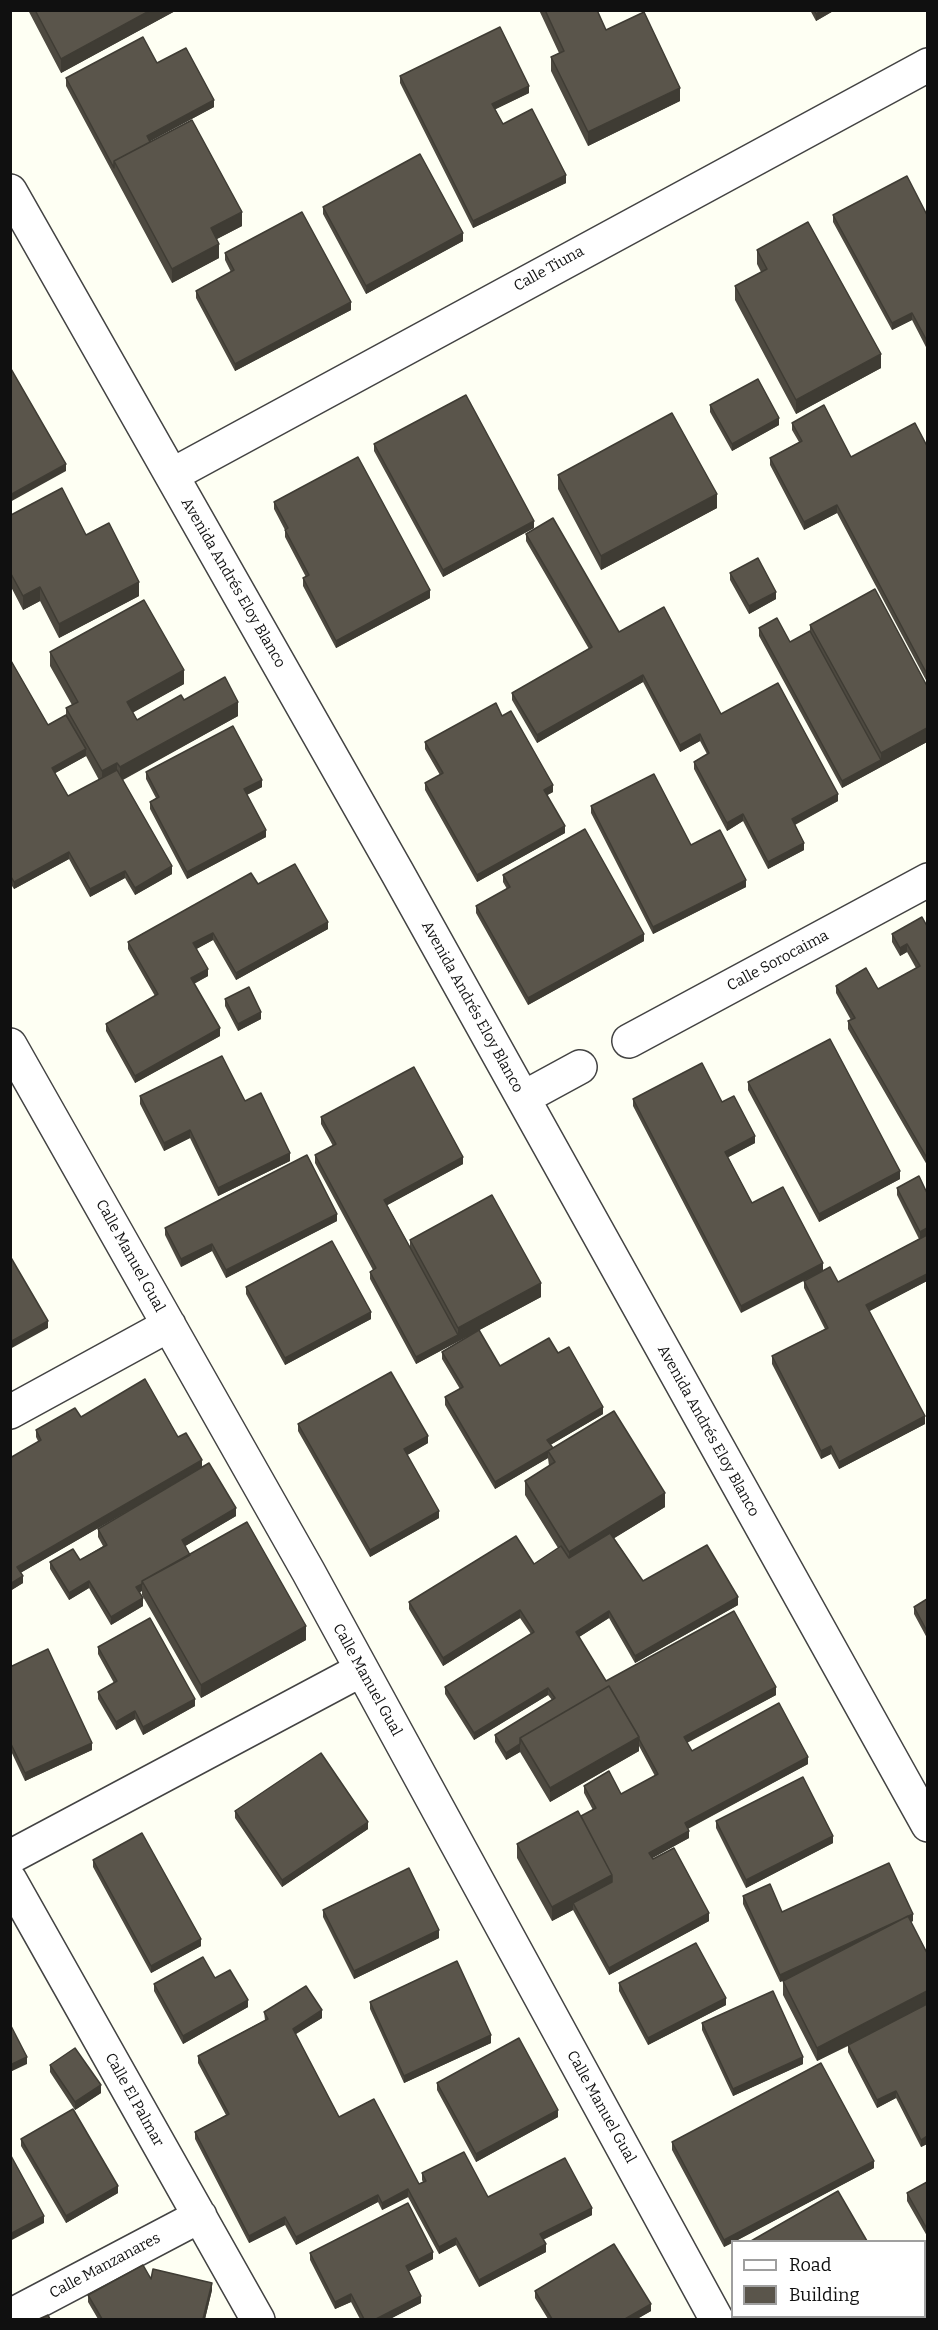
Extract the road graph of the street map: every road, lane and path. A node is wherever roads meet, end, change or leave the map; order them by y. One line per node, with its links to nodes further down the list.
1 (927, 65): 3 (street, Calle Tiuna)
2 (10, 191): 3 (street, Avenida Andrés Eloy Blanco)
3 (172, 475): 8 (street, Avenida Andrés Eloy Blanco)
4 (927, 880): 5 (street, Calle Sorocaima)
5 (629, 1041)
6 (10, 1046): 9 (street, Calle Manuel Gual)
7 (580, 1067): 8 (street)
8 (523, 1098): 12 (street, Avenida Andrés Eloy Blanco)
9 (169, 1325): 10 (street); 11 (street, Calle Manuel Gual)
10 (10, 1412)
11 (361, 1670): 13 (street); 18 (street, Calle Manuel Gual)
12 (927, 1825)
13 (10, 1857)
14 (10, 1880): 15 (street, Calle El Palmar)
15 (200, 2216): 16 (street, Calle Manzanares); 17 (street, Calle El Palmar)
16 (10, 2316)
17 (258, 2319)
18 (717, 2319)

